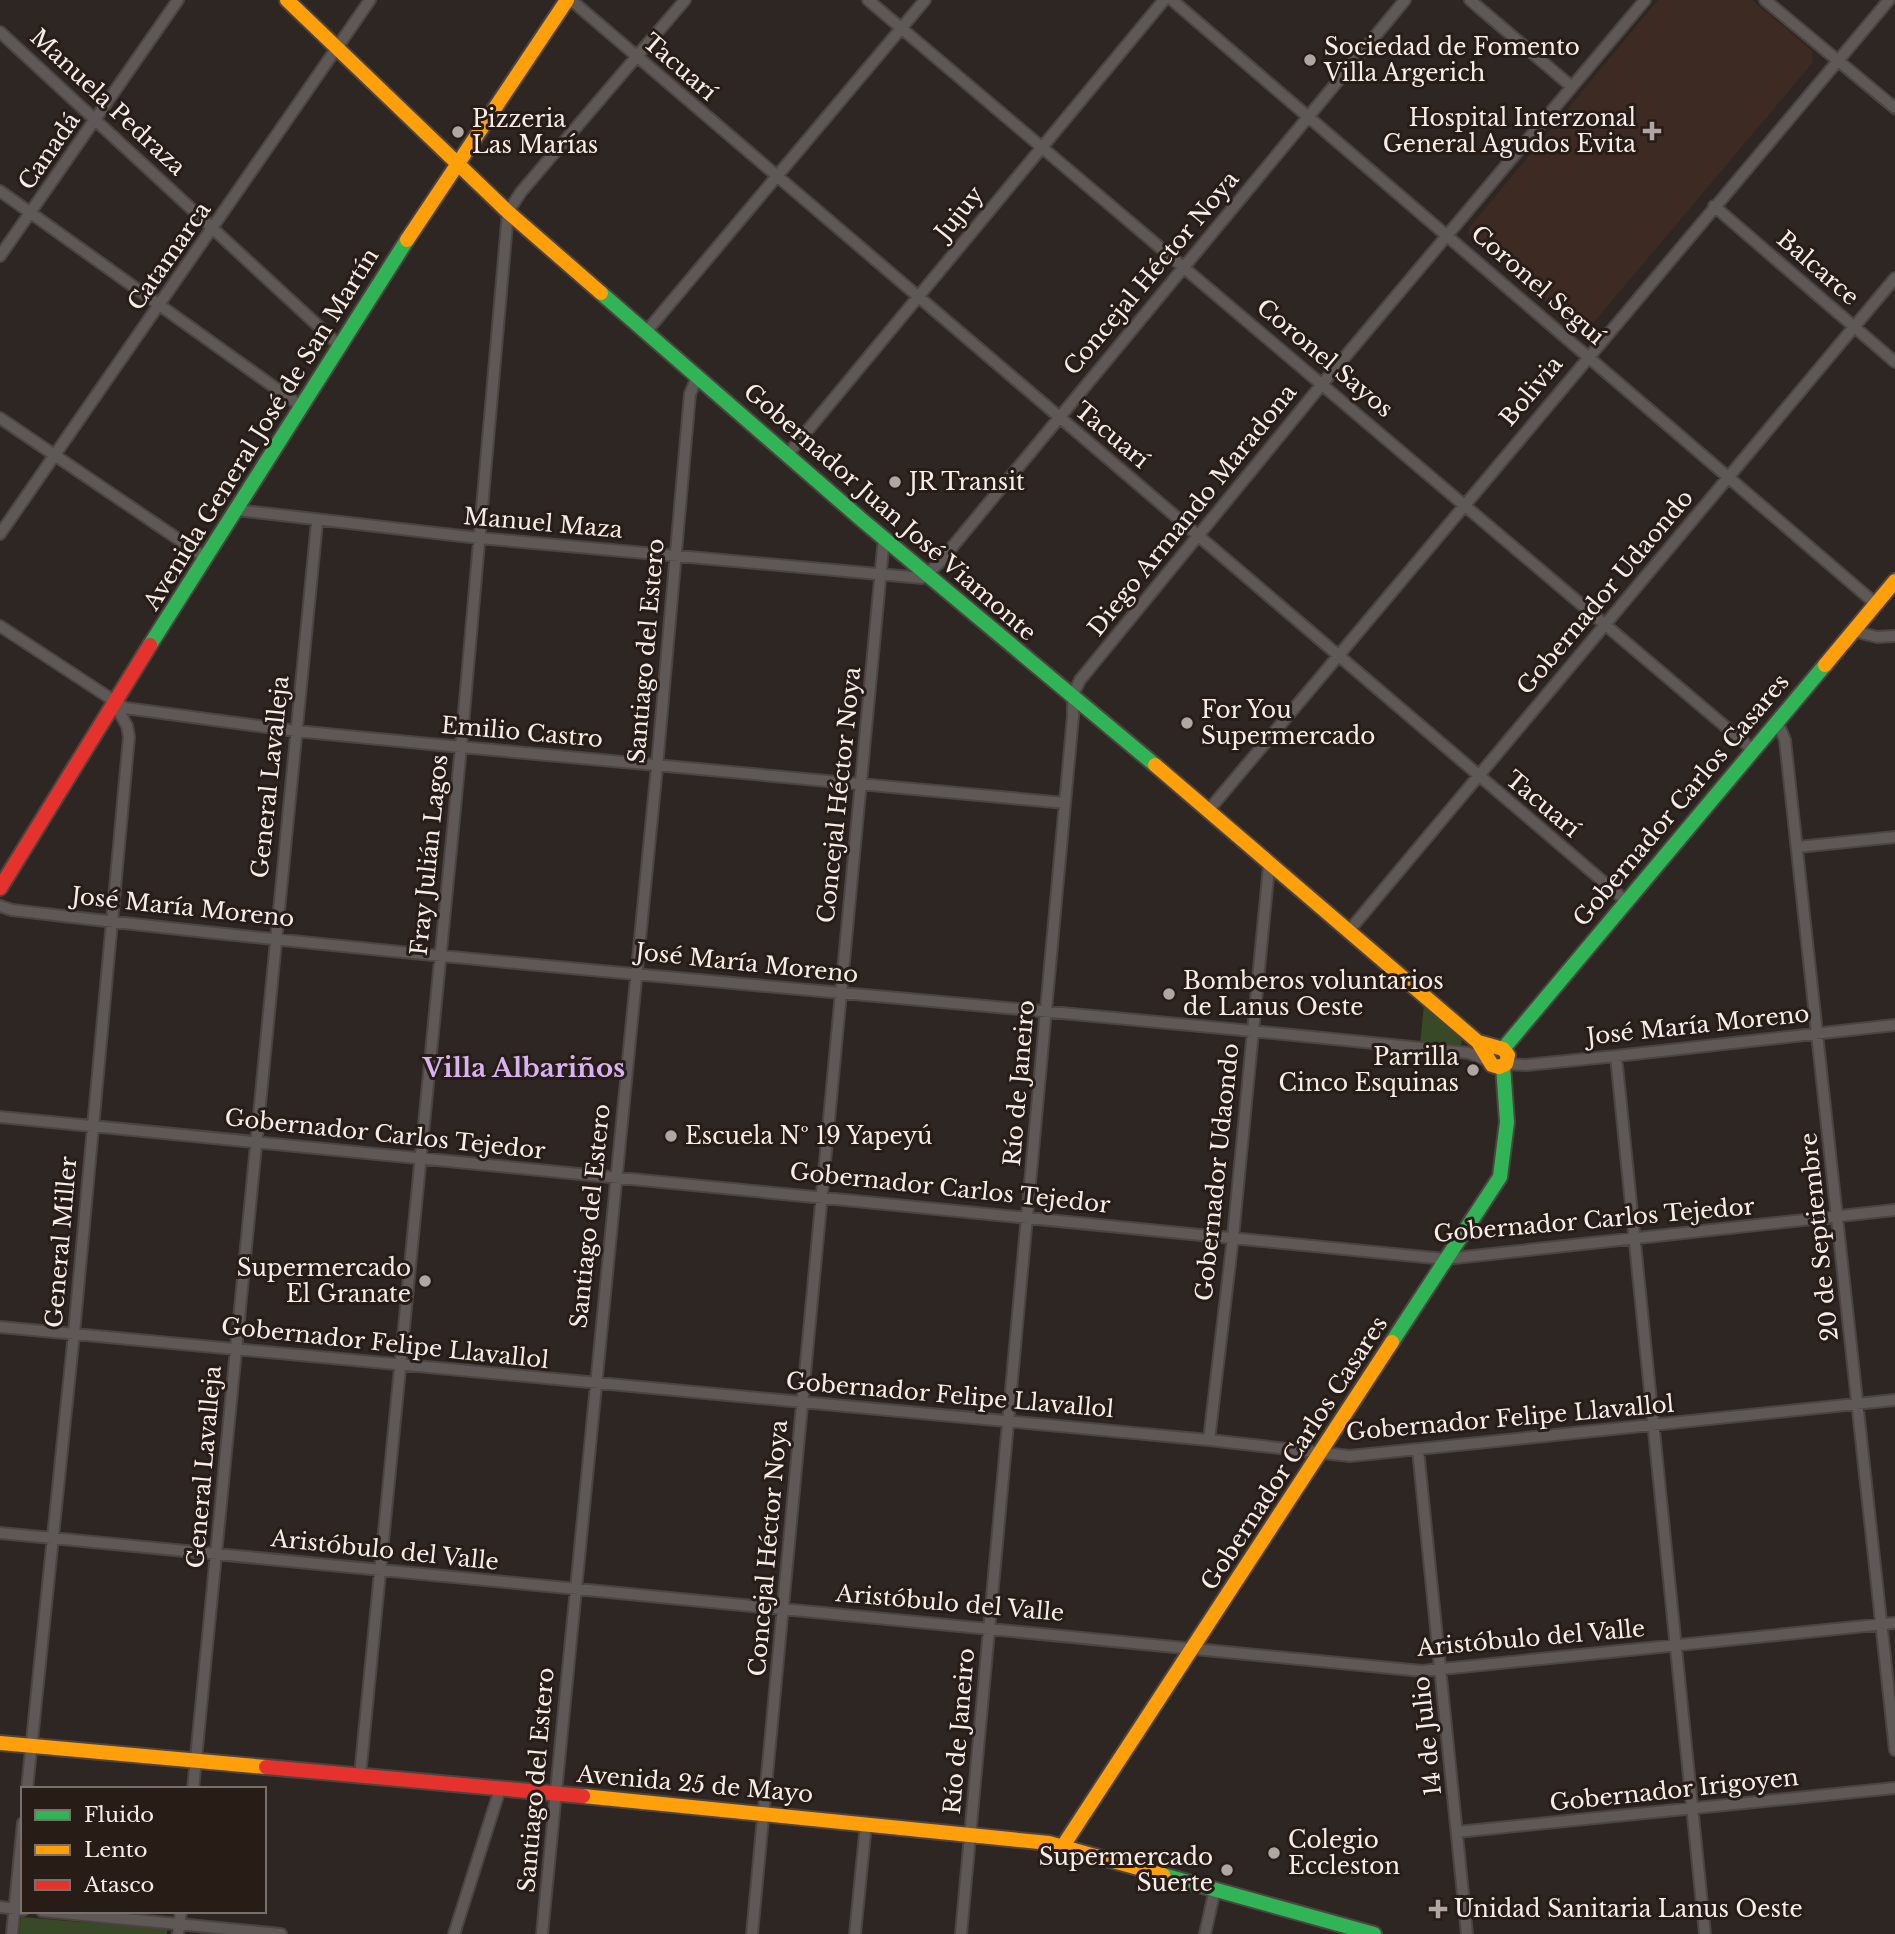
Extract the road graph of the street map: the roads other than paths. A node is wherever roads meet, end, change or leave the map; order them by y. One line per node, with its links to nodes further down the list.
1 (178, 0): 23 (street, Canadá)
2 (287, 0): 17 (street, Gobernador Juan José Viamonte)
3 (370, 0): 17 (street, Catamarca)
4 (569, 0): 18 (street, Tacuarí); 25 (street, Avenida General José de San Martín)
5 (685, 0): 18 (street)
6 (868, 0): 15 (street, Coronel Sayos)
7 (925, 0): 15 (street)
8 (1164, 0): 24 (street, Jujuy)
9 (1172, 0): 22 (street, Coronel Seguí)
10 (1405, 0): 22 (street, Concejal Héctor Noya)
11 (1470, 0): 20 (street)
12 (1645, 0): 20 (street, Diego Armando Maradona)
13 (1765, 0): 19 (street)
14 (1889, 0): 19 (street, Bolivia)
15 (901, 29): 24 (street, Coronel Sayos); 26 (street)
16 (0, 32): 23 (street, Manuela Pedraza)
17 (339, 48): 25 (street, Gobernador Juan José Viamonte); 31 (street, Catamarca)
18 (637, 58): 26 (street, Tacuarí); 30 (street)
19 (1838, 60): 21 (street); 28 (street, Bolivia)
20 (1572, 87): 32 (street, Diego Armando Maradona)
21 (1895, 108)
22 (1308, 117): 32 (street, Coronel Seguí); 34 (street, Concejal Héctor Noya)
23 (96, 121): 29 (street, Canadá); 31 (street, Manuela Pedraza)
24 (1042, 145): 34 (street, Coronel Sayos); 36 (street, Jujuy)
25 (457, 162): 30 (street, Gobernador Juan José Viamonte); 40 (street, Avenida General José de San Martín)
26 (777, 178): 36 (street, Tacuarí); 39 (street)
27 (0, 191): 29 (street)
28 (1714, 206): 38 (street, Balcarce); 41 (street, Bolivia)
29 (31, 212): 33 (street, Canadá); 37 (street)
30 (508, 212): 39 (street, Gobernador Juan José Viamonte); 56 (street, Fray Julián Lagos)
31 (214, 229): 37 (street, Catamarca); 40 (street, Manuela Pedraza)
32 (1448, 235): 41 (street, Coronel Seguí); 44 (street, Diego Armando Maradona)
33 (0, 256)
34 (1184, 267): 44 (street, Coronel Sayos); 46 (street, Concejal Héctor Noya)
35 (1895, 278): 38 (street, Gobernador Udaondo)
36 (917, 297): 46 (street, Tacuarí); 48 (street, Jujuy)
37 (161, 304): 45 (street); 49 (street, Catamarca)
38 (1854, 327): 42 (street, Balcarce); 50 (street, Gobernador Udaondo)
39 (646, 332): 43 (street, Gobernador Juan José Viamonte)
40 (341, 347): 45 (street, Avenida General José de San Martín)
41 (1588, 356): 50 (street, Coronel Seguí); 51 (street, Bolivia)
42 (1895, 362)
43 (697, 377): 48 (street, Gobernador Juan José Viamonte); 58 (street, Santiago del Estero)
44 (1323, 383): 51 (street, Coronel Sayos); 55 (street, Diego Armando Maradona)
45 (302, 407): 52 (street, Avenida General José de San Martín)
46 (1058, 417): 55 (street, Tacuarí); 60 (street, Concejal Héctor Noya)
47 (0, 418): 49 (street)
48 (788, 454): 57 (street, Gobernador Juan José Viamonte)
49 (56, 456): 54 (street, Catamarca); 59 (street)
50 (1729, 477): 63 (street, Coronel Seguí); 64 (street, Gobernador Udaondo)
51 (1464, 504): 64 (street, Coronel Sayos); 68 (street, Bolivia)
52 (237, 510): 53 (street, Manuel Maza); 59 (street, Avenida General José de San Martín)
53 (317, 522): 56 (street, Manuel Maza); 72 (street, General Lavalleja)
54 (0, 534)
55 (1197, 536): 68 (street, Tacuarí); 69 (street, Diego Armando Maradona)
56 (479, 538): 58 (street, Manuel Maza); 73 (street, Fray Julián Lagos)
57 (884, 538): 60 (street, Gobernador Juan José Viamonte); 61 (street, Concejal Héctor Noya)
58 (676, 556): 61 (street, Manuel Maza); 75 (street, Santiago del Estero)
59 (206, 558): 70 (street, Avenida General José de San Martín)
60 (929, 574): 61 (street, Manuel Maza); 69 (street, Gobernador Juan José Viamonte)
61 (881, 576): 77 (street, Concejal Héctor Noya)
62 (1895, 581): 63 (street, Gobernador Carlos Casares)
63 (1876, 604): 66 (street, Gobernador Carlos Casares)
64 (1605, 623): 74 (street, Coronel Sayos); 76 (street, Gobernador Udaondo)
65 (0, 626): 70 (street, Emilio Castro)
66 (1853, 631): 67 (street); 71 (street, Gobernador Carlos Casares)
67 (1895, 636)
68 (1337, 654): 76 (street, Tacuarí); 79 (street, Bolivia)
69 (1073, 695): 78 (street, Río de Janeiro); 79 (street, Gobernador Juan José Viamonte)
70 (114, 702): 72 (street, Emilio Castro); 83 (street, Avenida General José de San Martín); 86 (street, General Miller)
71 (1777, 721): 74 (street, Gobernador Carlos Casares); 81 (street, 20 de Septiembre)
72 (296, 731): 73 (street, Emilio Castro); 88 (street, General Lavalleja)
73 (461, 747): 75 (street, Emilio Castro); 89 (street, Fray Julián Lagos)
74 (1753, 750): 84 (street, Gobernador Carlos Casares)
75 (657, 766): 77 (street, Emilio Castro); 90 (street, Santiago del Estero)
76 (1478, 776): 84 (street, Tacuarí); 87 (street, Gobernador Udaondo)
77 (863, 785): 78 (street, Emilio Castro); 91 (street, Concejal Héctor Noya)
78 (1065, 803): 92 (street, Río de Janeiro)
79 (1208, 811): 82 (street, Gobernador Juan José Viamonte)
80 (1895, 837): 81 (street)
81 (1798, 846): 95 (street, 20 de Septiembre)
82 (1269, 866): 87 (street, Gobernador Juan José Viamonte); 94 (street, Gobernador Udaondo)
83 (1, 884)
84 (1626, 901): 97 (street, Gobernador Carlos Casares)
85 (0, 906): 86 (street, José María Moreno)
86 (111, 922): 88 (street, José María Moreno); 99 (street, General Miller)
87 (1348, 932): 97 (street, Gobernador Juan José Viamonte)
88 (275, 937): 89 (street, José María Moreno); 100 (street, General Lavalleja)
89 (439, 955): 90 (street, José María Moreno); 101 (street, Fray Julián Lagos)
90 (636, 973): 91 (street, José María Moreno); 102 (street, Santiago del Estero)
91 (841, 993): 92 (street, José María Moreno); 103 (street, Concejal Héctor Noya)
92 (1046, 1012): 94 (street, José María Moreno); 106 (street, Río de Janeiro)
93 (1895, 1025): 95 (street, José María Moreno)
94 (1253, 1030): 97 (street, José María Moreno); 107 (street, Gobernador Udaondo)
95 (1818, 1033): 96 (street, José María Moreno); 105 (street, 20 de Septiembre)
96 (1616, 1056): 97 (street, José María Moreno); 108 (street)
97 (1498, 1058): 109 (street, Gobernador Carlos Casares)
98 (0, 1117): 99 (street, Gobernador Carlos Tejedor)
99 (93, 1126): 100 (street, Gobernador Carlos Tejedor); 111 (street, General Miller)
100 (257, 1143): 101 (street, Gobernador Carlos Tejedor); 112 (street, General Lavalleja)
101 (420, 1159): 102 (street, Gobernador Carlos Tejedor); 113 (street, Fray Julián Lagos)
102 (615, 1177): 103 (street, Gobernador Carlos Tejedor); 114 (street, Santiago del Estero)
103 (820, 1197): 106 (street, Gobernador Carlos Tejedor); 116 (street, Concejal Héctor Noya)
104 (1895, 1210): 105 (street, Gobernador Carlos Tejedor)
105 (1838, 1216): 108 (street, Gobernador Carlos Tejedor); 117 (street, 20 de Septiembre)
106 (1029, 1217): 107 (street, Gobernador Carlos Tejedor); 118 (street, Río de Janeiro)
107 (1233, 1237): 109 (street, Gobernador Carlos Tejedor); 120 (street, Gobernador Udaondo)
108 (1635, 1240): 109 (street, Gobernador Carlos Tejedor); 119 (street)
109 (1445, 1259): 122 (street, Gobernador Carlos Casares)
110 (0, 1327): 111 (street, Gobernador Felipe Llavallol)
111 (74, 1334): 112 (street, Gobernador Felipe Llavallol); 124 (street, General Miller)
112 (236, 1349): 113 (street, Gobernador Felipe Llavallol); 125 (street, General Lavalleja)
113 (400, 1364): 114 (street, Gobernador Felipe Llavallol); 126 (street, Fray Julián Lagos)
114 (595, 1384): 116 (street, Gobernador Felipe Llavallol); 127 (street, Santiago del Estero)
115 (1895, 1400): 117 (street, Gobernador Felipe Llavallol)
116 (802, 1402): 118 (street, Gobernador Felipe Llavallol); 128 (street, Concejal Héctor Noya)
117 (1858, 1404): 119 (street, Gobernador Felipe Llavallol); 129 (street, 20 de Septiembre)
118 (1010, 1421): 120 (street, Gobernador Felipe Llavallol); 130 (street, Río de Janeiro)
119 (1656, 1425): 121 (street, Gobernador Felipe Llavallol); 131 (street)
120 (1209, 1440): 122 (street, Gobernador Felipe Llavallol)
121 (1418, 1450): 122 (street, Gobernador Felipe Llavallol); 133 (street, 14 de Julio)
122 (1323, 1453): 132 (street, Gobernador Carlos Casares)
123 (0, 1533): 124 (street, Aristóbulo del Valle)
124 (51, 1538): 125 (street, Aristóbulo del Valle); 135 (street, General Miller)
125 (217, 1554): 126 (street, Aristóbulo del Valle); 137 (street, General Lavalleja)
126 (380, 1570): 127 (street, Aristóbulo del Valle); 138 (street, Fray Julián Lagos)
127 (574, 1590): 128 (street, Aristóbulo del Valle); 143 (street, Santiago del Estero)
128 (783, 1608): 130 (street, Aristóbulo del Valle); 145 (street, Concejal Héctor Noya)
129 (1889, 1624): 131 (street, Aristóbulo del Valle); 136 (street, 20 de Septiembre)
130 (990, 1628): 132 (street, Aristóbulo del Valle); 148 (street, Río de Janeiro)
131 (1676, 1645): 133 (street, Aristóbulo del Valle); 144 (street)
132 (1195, 1647): 133 (street, Aristóbulo del Valle); 149 (street, Gobernador Carlos Casares)
133 (1442, 1671): 147 (street, 14 de Julio)
134 (0, 1743): 135 (street, Avenida 25 de Mayo)
135 (32, 1746): 137 (street, Avenida 25 de Mayo); 139 (street, General Miller)
136 (1895, 1750)
137 (195, 1762): 138 (street, Avenida 25 de Mayo); 140 (street, General Lavalleja)
138 (360, 1776): 142 (street, Avenida 25 de Mayo)
139 (27, 1787)
140 (193, 1787)
141 (1895, 1788): 144 (street, Gobernador Irigoyen)
142 (500, 1789): 143 (street, Avenida 25 de Mayo); 158 (street)
143 (556, 1794): 145 (street, Avenida 25 de Mayo); 159 (street, Santiago del Estero)
144 (1692, 1811): 147 (street, Gobernador Irigoyen); 166 (street)
145 (765, 1813): 146 (street, Avenida 25 de Mayo); 160 (street, Concejal Héctor Noya)
146 (866, 1824): 148 (street, Avenida 25 de Mayo); 161 (street)
147 (1457, 1832): 165 (street, 14 de Julio)
148 (970, 1835): 149 (street, Avenida 25 de Mayo); 162 (street, Río de Janeiro)
149 (1063, 1846): 151 (street, Avenida 25 de Mayo)
150 (21, 1866): 153 (street)
151 (1215, 1889): 163 (street); 164 (street, Avenida 25 de Mayo)
152 (0, 1908): 153 (street)
153 (19, 1909): 156 (street)
154 (56, 1913): 155 (street)
155 (179, 1929): 157 (street)
156 (12, 1934)
157 (281, 1934)
158 (454, 1934)
159 (542, 1934)
160 (752, 1934)
161 (855, 1934)
162 (961, 1934)
163 (1205, 1934)
164 (1374, 1934)
165 (1467, 1934)
166 (1705, 1934)

